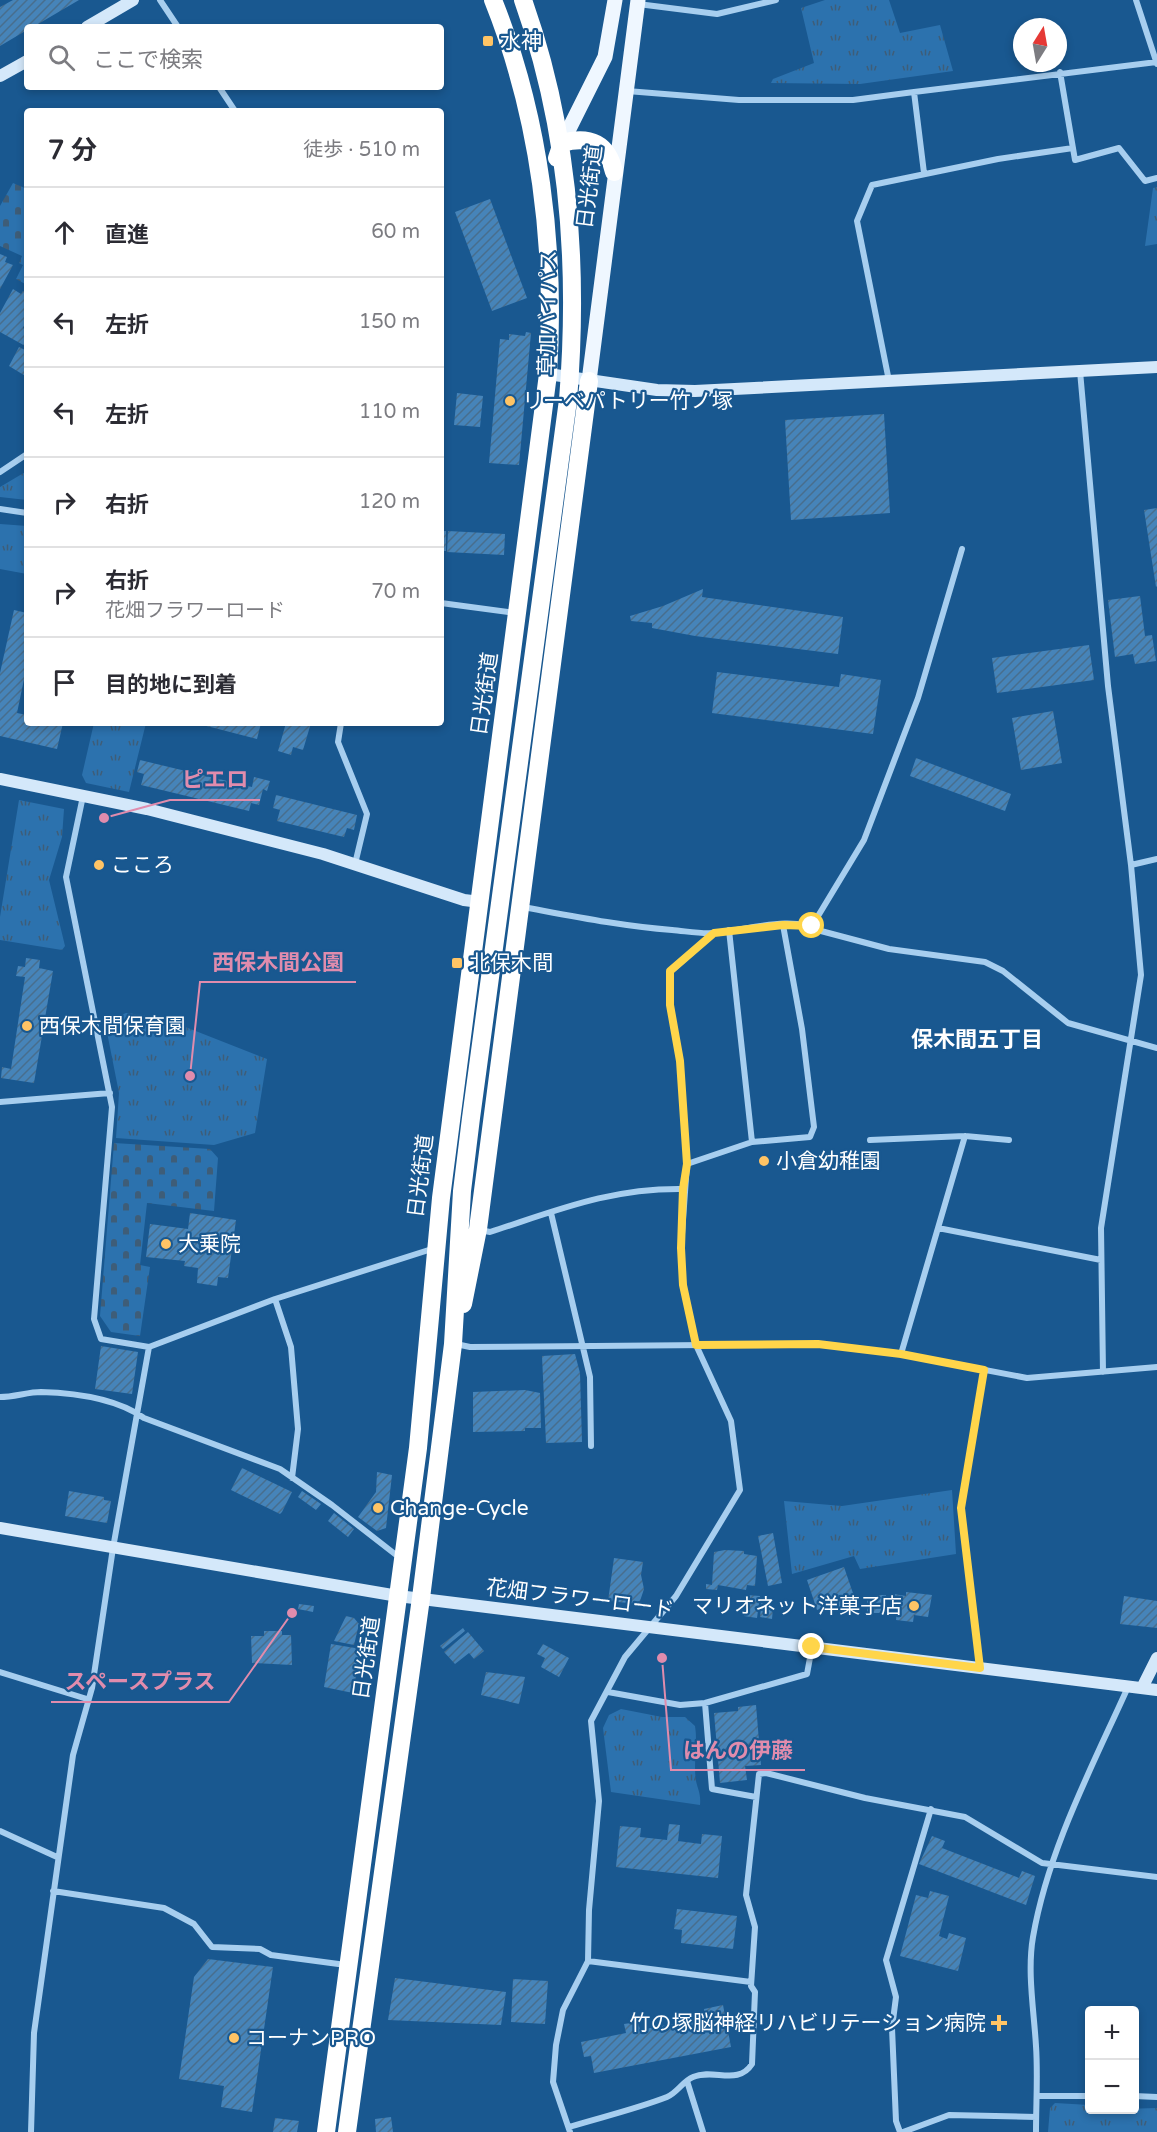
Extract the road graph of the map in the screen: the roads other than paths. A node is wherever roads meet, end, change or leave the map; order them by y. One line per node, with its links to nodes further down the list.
1 (133, 0): 9 (street)
2 (160, 0): 10 (street)
3 (493, 0): 25 (highway, 草加バイパス)
4 (523, 0): 39 (highway, 草加バイパス)
5 (615, 0): 20 (main road, 日光街道)
6 (776, 0): 8 (street)
7 (1136, 0): 12 (street)
8 (637, 2): 17 (main road, 日光街道)
9 (92, 24)
10 (176, 24)
11 (24, 63): 15 (street)
12 (1157, 63): 13 (street)
13 (1067, 71)
14 (1060, 72): 18 (street); 21 (street)
15 (0, 76)
16 (221, 90): 19 (street)
17 (626, 91): 18 (street); 22 (main road, 日光街道)
18 (914, 92): 23 (street)
19 (234, 108)
20 (562, 143): 22 (highway); 25 (highway)
21 (1074, 148): 23 (street); 24 (street)
22 (614, 172): 29 (main road, 日光街道)
23 (924, 173): 30 (street)
24 (1157, 178)
25 (546, 224): 28 (highway, 日光街道)
26 (1157, 368): 27 (street)
27 (1080, 371): 30 (street); 44 (street)
28 (548, 375): 29 (street); 37 (highway, 日光街道)
29 (589, 381): 30 (street); 46 (highway)
30 (889, 381)
31 (24, 456): 32 (street)
32 (0, 472)
33 (0, 509): 34 (street)
34 (24, 513)
35 (962, 549): 48 (street)
36 (444, 603): 37 (street)
37 (519, 613): 45 (highway, 日光街道)
38 (341, 726): 43 (street)
39 (523, 737): 67 (highway, 日光街道)
40 (0, 779): 41 (street)
41 (84, 795): 43 (street); 53 (street)
42 (1157, 859): 44 (street)
43 (355, 864): 45 (street)
44 (1131, 865): 51 (street)
45 (480, 902): 64 (highway, 日光街道)
46 (520, 906): 50 (street); 63 (highway)
47 (783, 925): 48 (street); 49 (street); 58 (street)
48 (812, 926): 51 (street)
49 (729, 930): 50 (street); 58 (street)
50 (714, 933): 59 (street)
51 (1131, 1041): 52 (street); 65 (street)
52 (1157, 1048)
53 (110, 1093): 54 (street); 70 (street)
54 (0, 1102)
55 (965, 1136): 56 (street); 57 (street); 62 (street)
56 (870, 1140)
57 (1009, 1140)
58 (752, 1142): 59 (street)
59 (687, 1164): 60 (street)
60 (683, 1189): 61 (street); 68 (street)
61 (551, 1213): 63 (street); 69 (street)
62 (938, 1228): 65 (street); 71 (street)
63 (478, 1229): 67 (highway)
64 (435, 1248): 66 (street); 81 (highway, 日光街道)
65 (1101, 1260): 74 (street)
66 (275, 1299): 70 (street); 78 (street)
67 (453, 1344): 69 (street); 83 (highway, 日光街道)
68 (696, 1345): 69 (street); 71 (street); 84 (street)
69 (581, 1346): 77 (street)
70 (149, 1347): 76 (street)
71 (901, 1354): 73 (street)
72 (1157, 1367): 74 (street)
73 (984, 1370): 74 (street); 87 (street)
74 (1103, 1372)
75 (0, 1397): 76 (street)
76 (138, 1414): 78 (street); 80 (street)
77 (591, 1446)
78 (292, 1478): 81 (street)
79 (0, 1528): 80 (street, 花畑フラワーロード)
80 (113, 1548): 82 (street, 花畑フラワーロード); 93 (street)
81 (403, 1560): 82 (highway, 日光街道)
82 (398, 1596): 83 (street, 花畑フラワーロード); 103 (highway, 日光街道)
83 (421, 1598): 84 (street, 花畑フラワーロード); 114 (highway, 日光街道)
84 (652, 1627): 85 (street, 花畑フラワーロード); 92 (street)
85 (812, 1647): 87 (street, 花畑フラワーロード); 94 (street)
86 (1157, 1658): 90 (street)
87 (980, 1668): 89 (street, 花畑フラワーロード)
88 (0, 1672): 93 (street)
89 (1128, 1686): 90 (street, 花畑フラワーロード); 99 (street)
90 (1143, 1688): 91 (street, 花畑フラワーロード)
91 (1157, 1690)
92 (608, 1692): 94 (street); 102 (street)
93 (87, 1699): 98 (street)
94 (705, 1703): 95 (street)
95 (756, 1797): 96 (street); 104 (street)
96 (931, 1809): 99 (street); 116 (street)
97 (0, 1831): 98 (street)
98 (57, 1857): 101 (street)
99 (1053, 1866): 100 (street); 106 (street)
100 (1157, 1877)
101 (53, 1891): 103 (street); 112 (street)
102 (588, 1961): 104 (street); 111 (street)
103 (348, 1965): 113 (highway, 日光街道)
104 (751, 1982): 105 (street)
105 (687, 2081): 111 (street); 115 (street)
106 (1037, 2096): 107 (street); 110 (street)
107 (1085, 2096)
108 (1139, 2096): 109 (street)
109 (1157, 2097)
110 (1036, 2117): 116 (street); 117 (street)
111 (570, 2130)
112 (31, 2132)
113 (326, 2132)
114 (347, 2132)
115 (703, 2132)
116 (902, 2132)
117 (1036, 2132)

